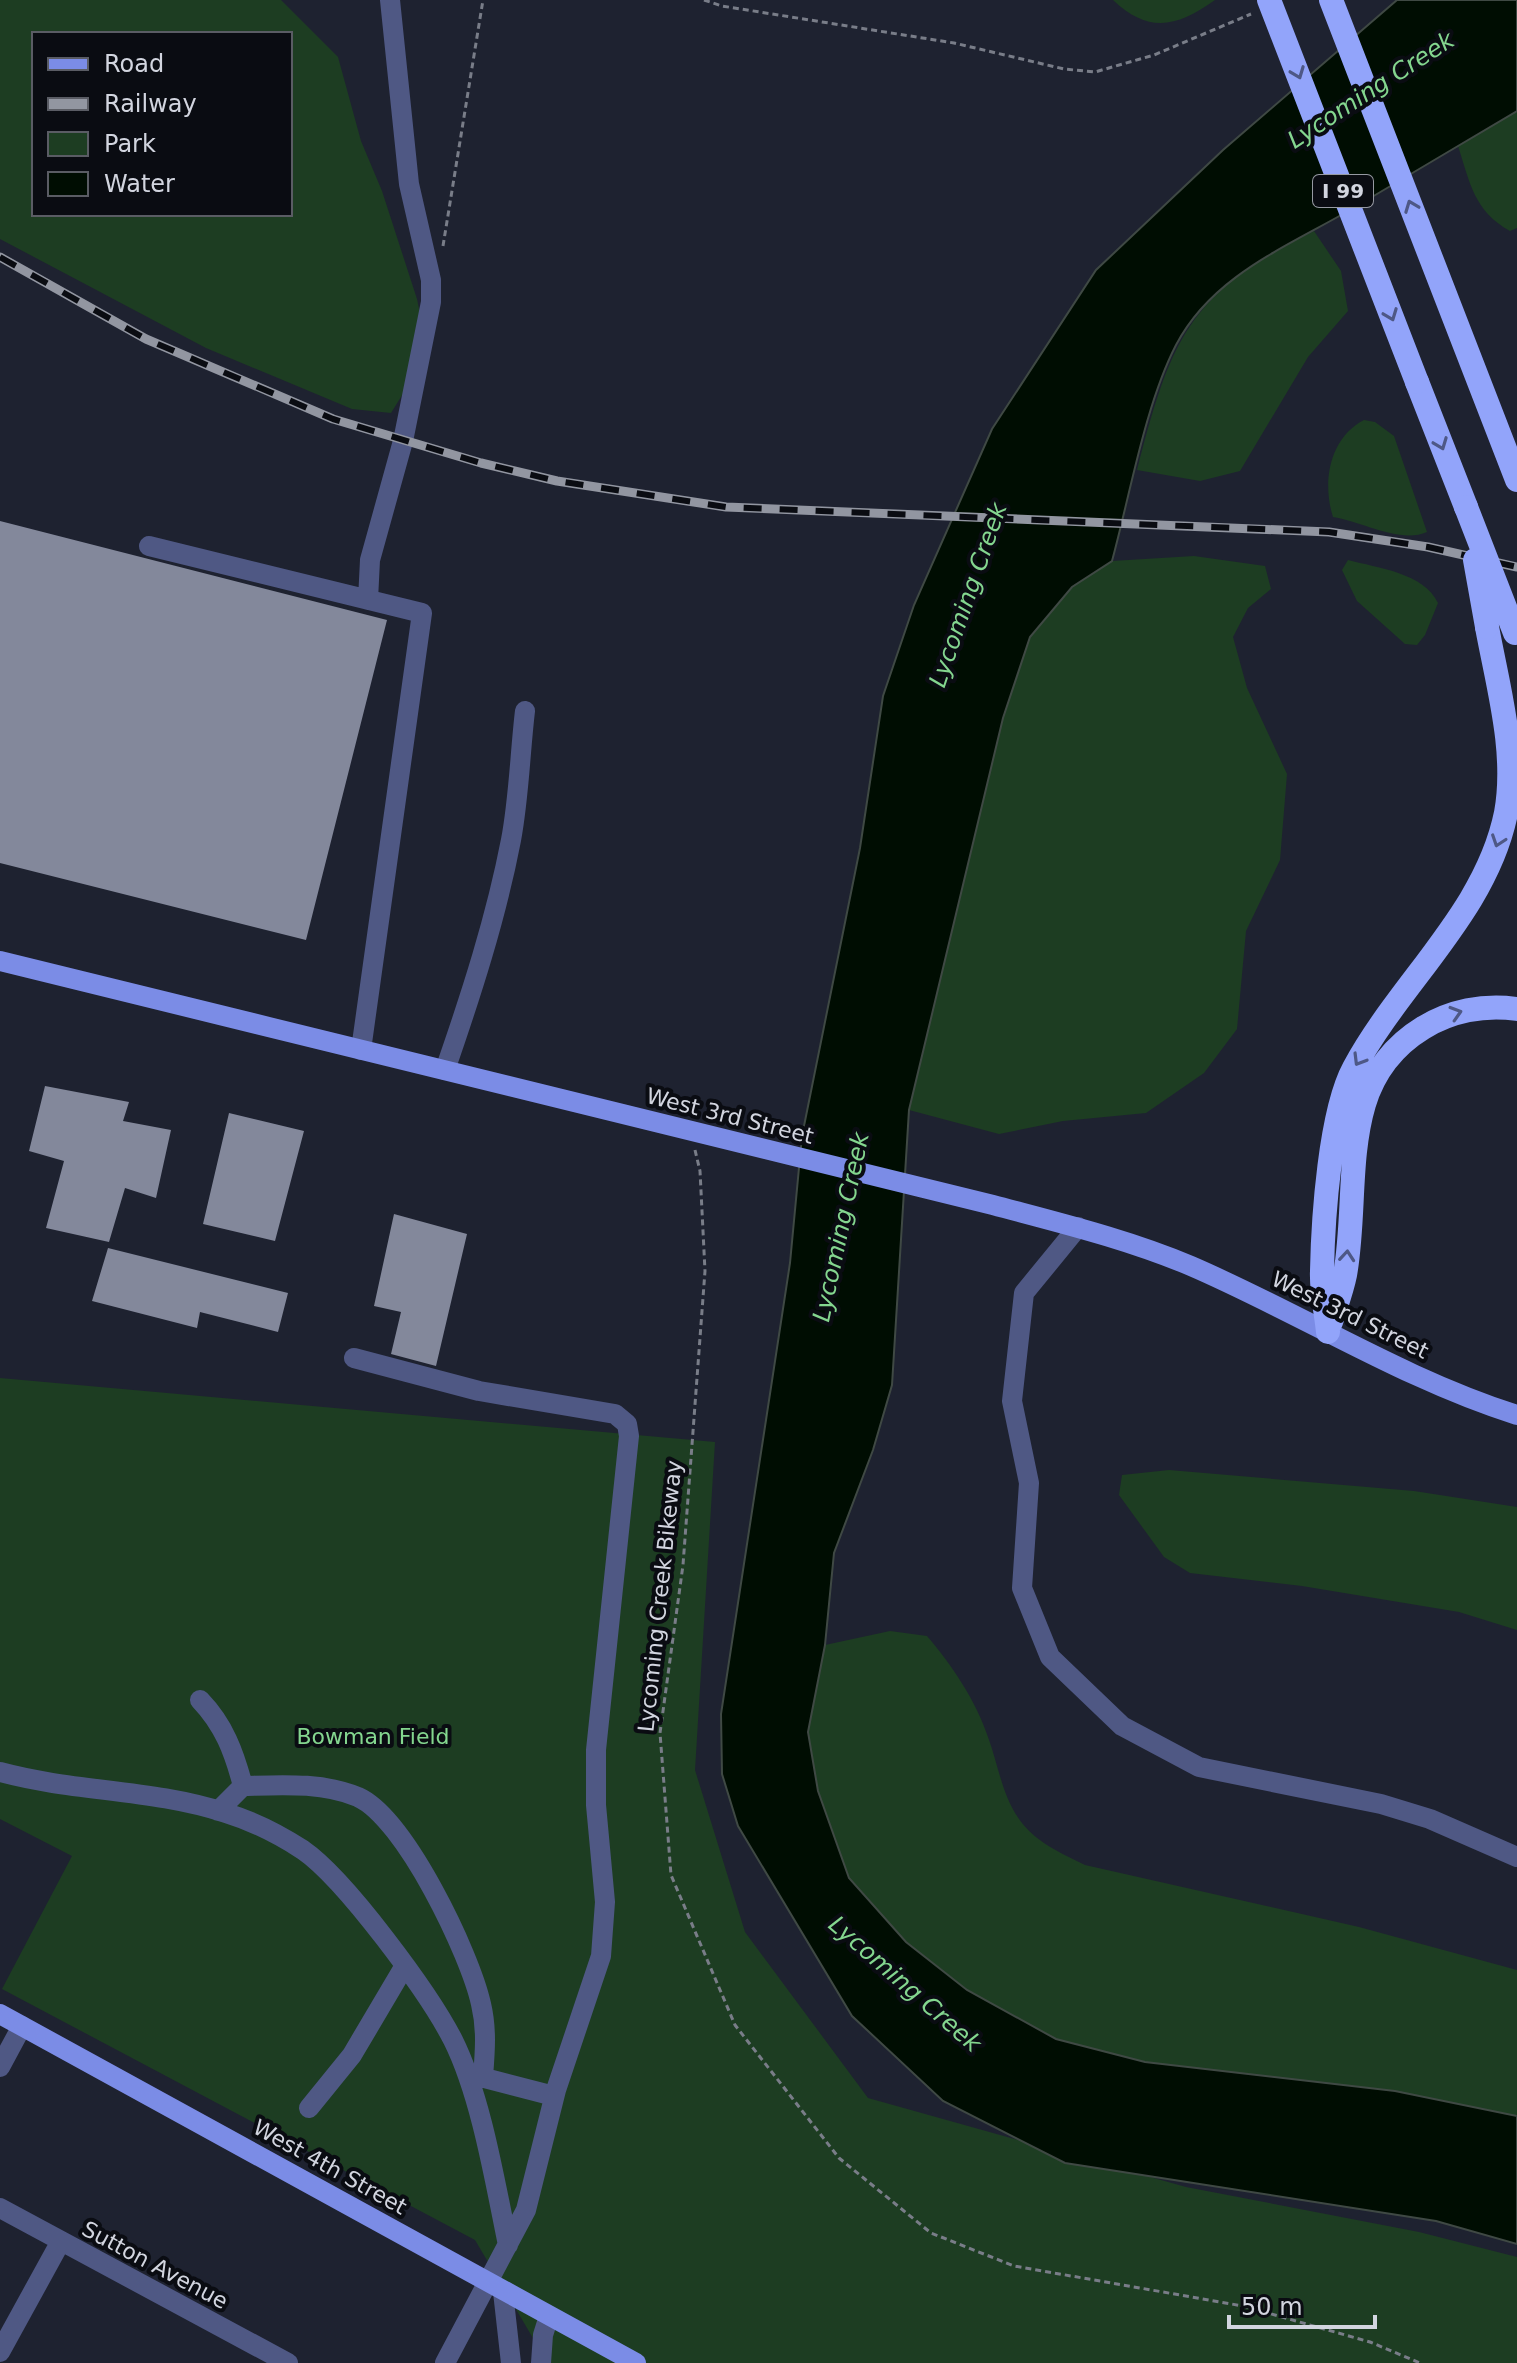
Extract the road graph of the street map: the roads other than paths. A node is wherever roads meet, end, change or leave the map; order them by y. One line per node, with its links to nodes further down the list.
1 (390, 0): 7 (street)
2 (1331, 0): 4 (highway, one-way to 2)
3 (1263, 6): 5 (highway, I 99, one-way to 5, bridge)
4 (1517, 480)
5 (1466, 507): 8 (highway, I 99, bridge); 15 (highway, one-way to 15, bridge)
6 (149, 546): 7 (street)
7 (368, 600): 12 (street)
8 (1516, 636)
9 (525, 711): 13 (street)
10 (0, 961): 12 (main road, West 3rd Street)
11 (1517, 1009): 15 (highway, one-way to 11)
12 (361, 1050): 13 (main road, West 3rd Street)
13 (445, 1070): 14 (main road, West 3rd Street)
14 (1078, 1227): 15 (main road, West 3rd Street); 22 (street)
15 (1328, 1332): 17 (main road, West 3rd Street)
16 (354, 1358): 28 (street)
17 (1517, 1415)
18 (200, 1700): 20 (street)
19 (0, 1772): 21 (street)
20 (243, 1786): 21 (street); 27 (street)
21 (218, 1811): 23 (street)
22 (1517, 1857)
23 (404, 1967): 27 (street); 29 (street)
24 (0, 2014): 25 (main road, West 4th Street)
25 (22, 2026): 26 (street); 33 (main road, West 4th Street)
26 (0, 2067)
27 (474, 2075): 28 (street); 32 (street)
28 (554, 2096): 32 (street)
29 (309, 2108)
30 (0, 2208): 31 (street, Sutton Avenue)
31 (61, 2241): 35 (street); 36 (street, Sutton Avenue)
32 (508, 2245): 33 (street)
33 (496, 2288): 34 (main road, West 4th Street); 37 (street); 38 (street)
34 (549, 2316): 39 (street); 40 (main road, West 4th Street)
35 (0, 2352)
36 (286, 2363)
37 (445, 2363)
38 (511, 2363)
39 (541, 2363)
40 (636, 2363)

